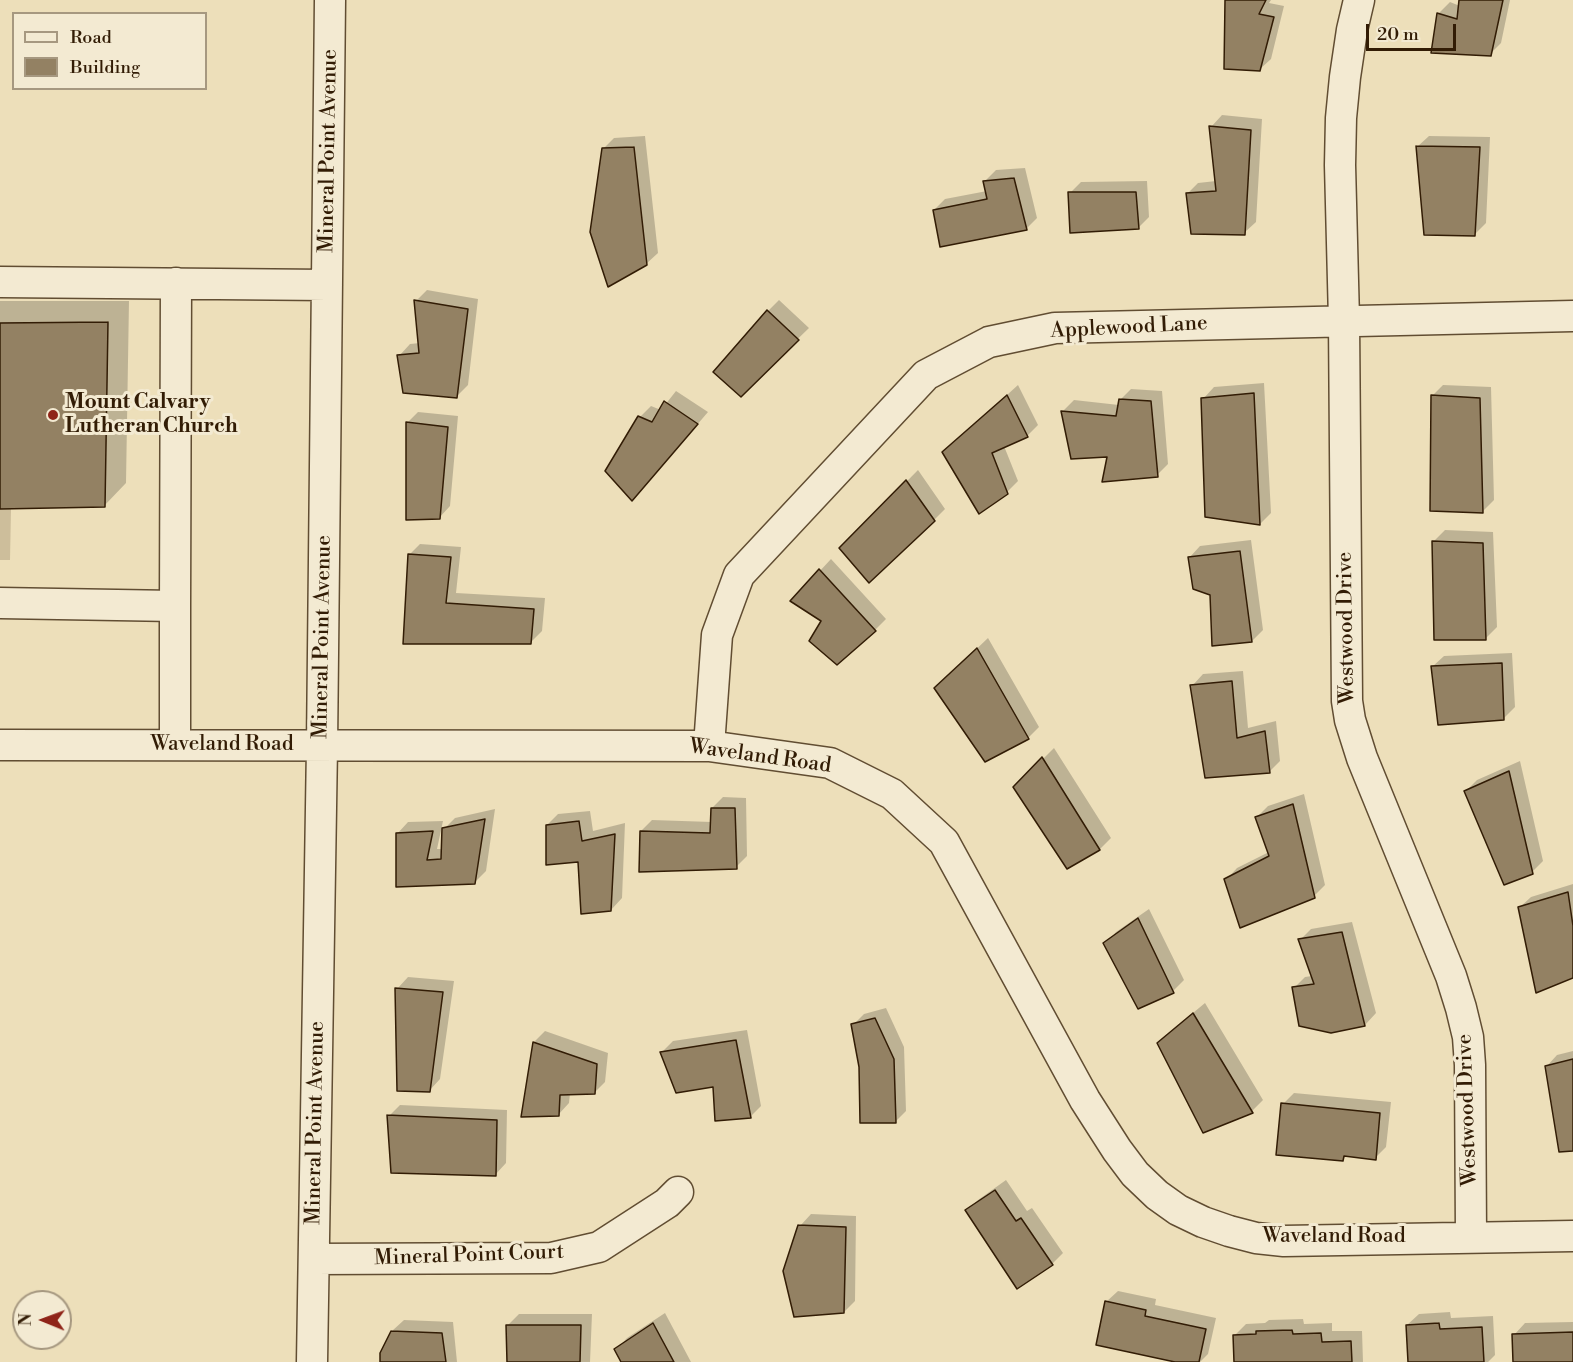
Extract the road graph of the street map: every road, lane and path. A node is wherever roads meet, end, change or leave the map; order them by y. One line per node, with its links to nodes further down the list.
1 (330, 0): 5 (street, Mineral Point Avenue)
2 (1359, 0): 7 (street, Westwood Drive)
3 (0, 282): 4 (street)
4 (176, 283): 5 (street); 9 (street)
5 (327, 285): 12 (street, Mineral Point Avenue)
6 (1573, 316): 7 (street, Applewood Lane)
7 (1344, 320): 13 (street, Applewood Lane); 15 (street, Westwood Drive)
8 (0, 603): 9 (street)
9 (175, 606): 11 (street)
10 (0, 745): 11 (street, Waveland Road)
11 (175, 745): 12 (street, Waveland Road)
12 (322, 746): 13 (street, Waveland Road); 17 (street, Mineral Point Avenue)
13 (709, 746): 15 (street, Waveland Road)
14 (678, 1192): 17 (street, Mineral Point Court)
15 (1470, 1236): 16 (street, Waveland Road)
16 (1573, 1236)
17 (313, 1267): 18 (street, Mineral Point Avenue)
18 (312, 1362)

